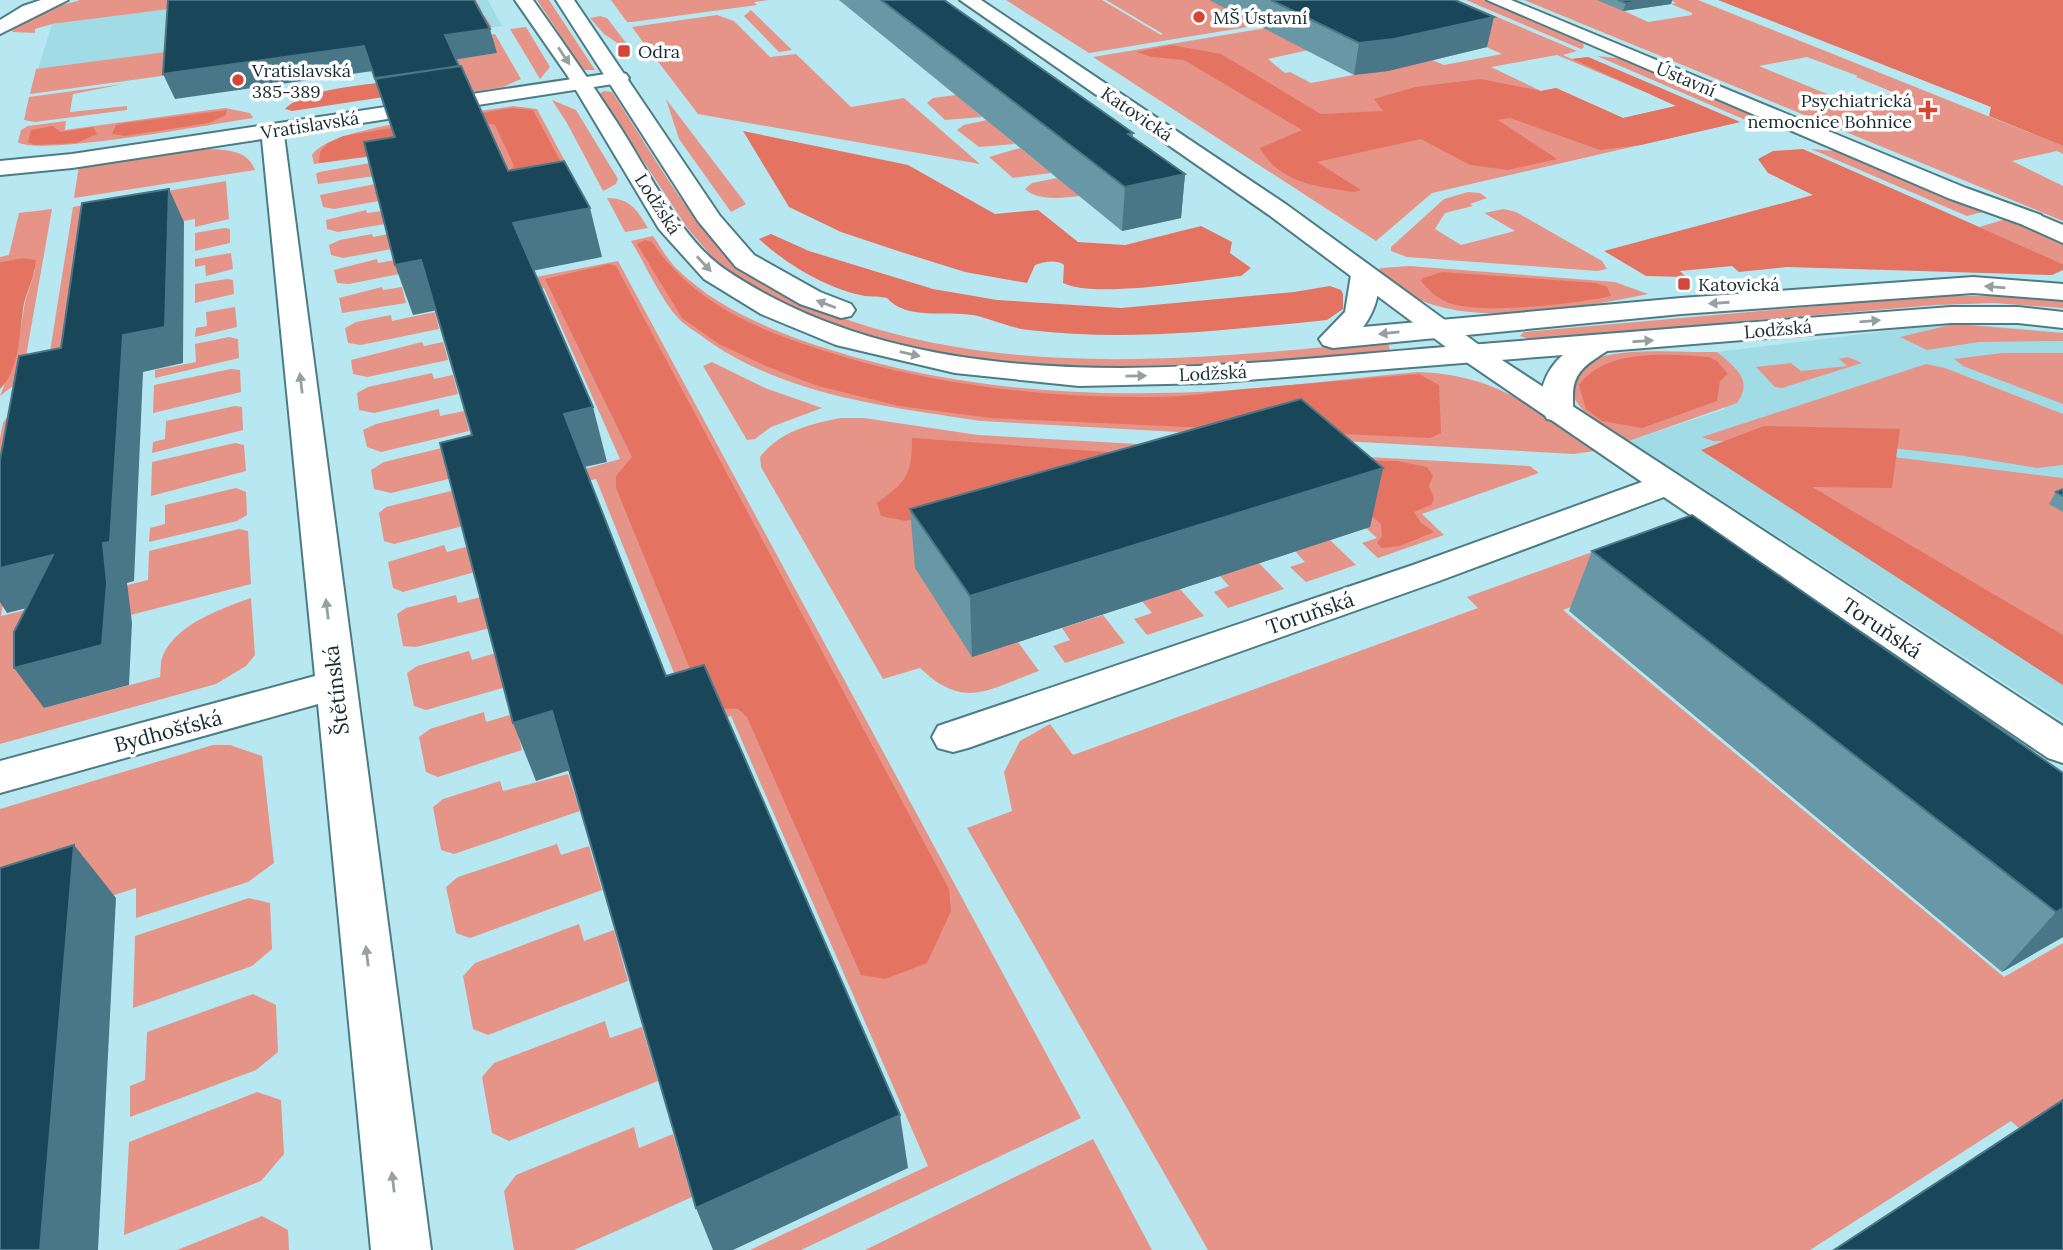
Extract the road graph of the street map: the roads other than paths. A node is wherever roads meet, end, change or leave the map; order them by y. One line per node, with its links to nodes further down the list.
1 (59, 0): 6 (street)
2 (524, 0): 8 (street, Lodžská, one-way to 8)
3 (565, 0): 7 (street, Lodžská)
4 (970, 0): 12 (street, Katovická)
5 (1496, 0): 11 (street, Ústavní)
6 (2, 27)
7 (619, 78): 8 (street, Vratislavská); 16 (street, Lodžská, one-way to 7)
8 (583, 84): 9 (street, Vratislavská); 18 (street, Lodžská, one-way to 18)
9 (272, 131): 10 (street, Vratislavská); 21 (street, Štětínská, one-way to 9)
10 (0, 169)
11 (2063, 234)
12 (1364, 275): 15 (street, Katovická); 16 (street)
13 (2063, 292): 15 (street, Lodžská, one-way to 15)
14 (2063, 320): 17 (street, Lodžská, one-way to 14)
15 (1437, 328): 16 (street, Lodžská, one-way to 16); 18 (street, Katovická)
16 (1333, 339)
17 (1598, 344): 18 (street, Lodžská); 19 (street)
18 (1472, 354): 19 (street, Toruňská)
19 (1558, 412): 20 (street, Toruňská)
20 (1666, 485): 22 (street, Toruňská); 23 (street, Toruňská)
21 (336, 685): 24 (street, Bydhošťská); 25 (street, Štětínská, one-way to 21)
22 (953, 737)
23 (2063, 747)
24 (0, 777)
25 (401, 1250)

